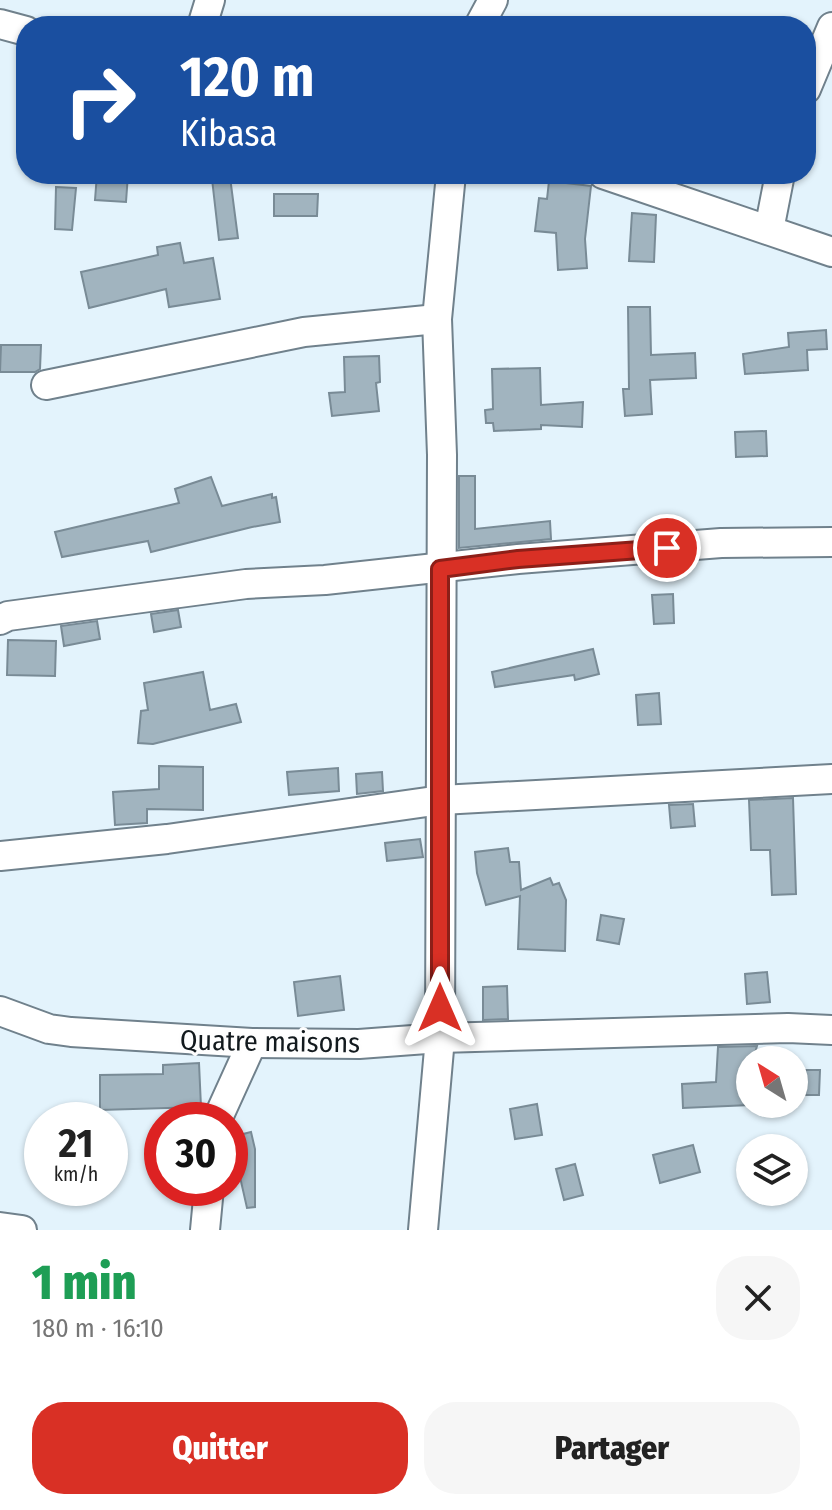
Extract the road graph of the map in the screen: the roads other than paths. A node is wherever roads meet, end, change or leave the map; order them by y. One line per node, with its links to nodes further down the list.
1 (832, 27): 2 (street)
2 (816, 65)
3 (450, 184): 8 (street)
4 (631, 184): 6 (street)
5 (778, 184): 6 (street)
6 (769, 230): 7 (street)
7 (832, 252)
8 (437, 319): 9 (street); 11 (street)
9 (46, 385)
10 (832, 542): 11 (street)
11 (440, 569): 12 (street); 14 (street)
12 (0, 620)
13 (832, 779): 14 (street)
14 (441, 800): 15 (street); 18 (street)
15 (0, 856)
16 (0, 1011): 19 (street, Quatre maisons)
17 (832, 1030): 18 (street, Quatre maisons)
18 (440, 1038): 19 (street, Quatre maisons); 25 (street)
19 (252, 1043): 20 (street)
20 (225, 1102)
21 (207, 1206): 24 (street)
22 (0, 1227): 23 (street)
23 (22, 1230)
24 (205, 1230)
25 (423, 1230)

